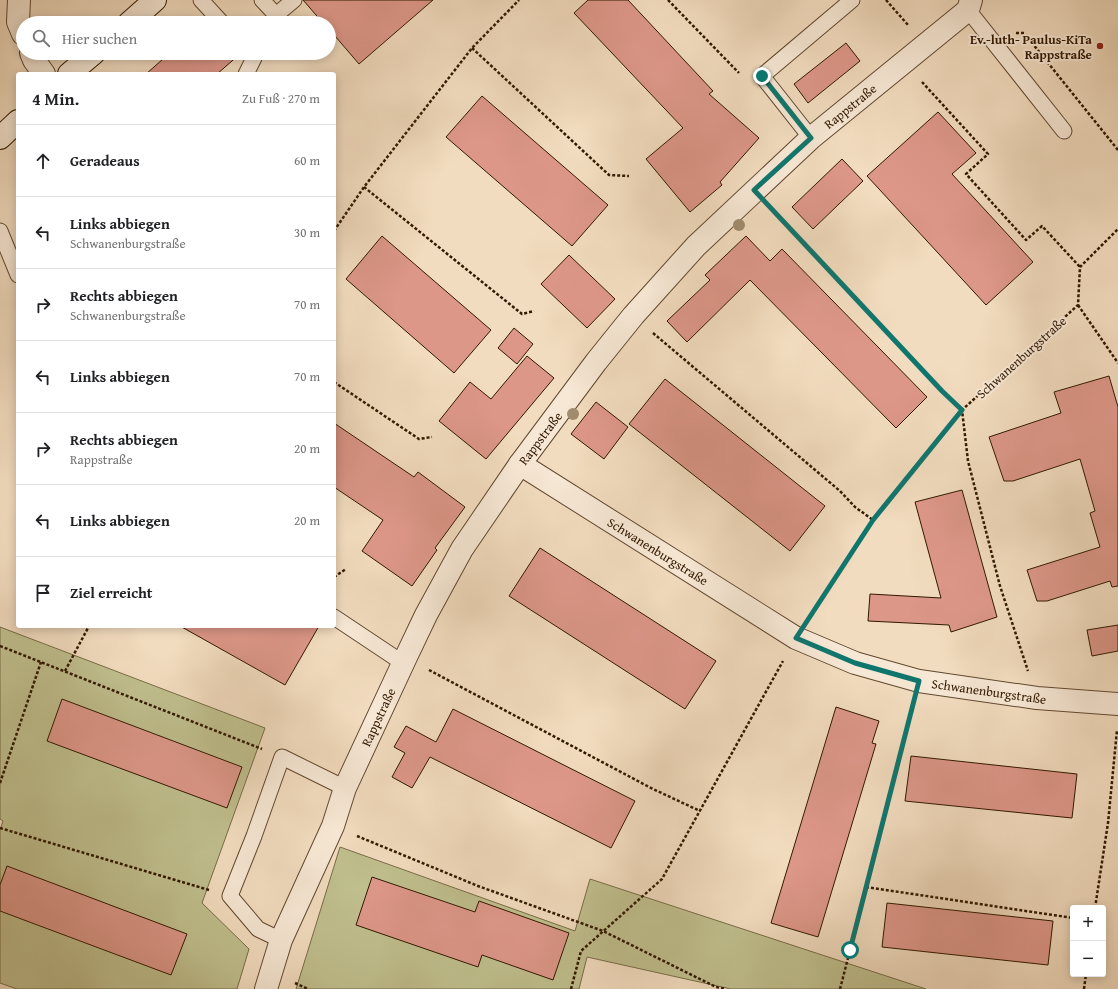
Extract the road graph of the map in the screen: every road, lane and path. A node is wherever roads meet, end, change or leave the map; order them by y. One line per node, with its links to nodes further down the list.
1 (19, 0): 11 (street)
2 (155, 0): 12 (street)
3 (202, 0): 13 (lane)
4 (262, 0): 5 (lane)
5 (294, 0)
6 (519, 0): 16 (path)
7 (668, 0): 24 (path)
8 (852, 0): 24 (lane)
9 (886, 0): 15 (path)
10 (969, 5): 14 (lane); 15 (street, Rappstraße)
11 (18, 16)
12 (136, 16)
13 (216, 16)
14 (987, 34): 26 (lane); 29 (path)
15 (925, 45): 20 (street, Rappstraße)
16 (472, 48): 30 (path); 31 (path)
17 (34, 60): 21 (street)
18 (86, 60): 22 (street)
19 (253, 60): 23 (lane)
20 (903, 62): 28 (street, Rappstraße); 36 (path)
21 (43, 72)
22 (71, 72)
23 (247, 72)
24 (762, 76): 28 (lane)
25 (16, 123): 27 (street)
26 (1064, 131)
27 (0, 138)
28 (811, 138): 32 (street, Rappstraße)
29 (1118, 150)
30 (629, 176)
31 (364, 188): 33 (path); 39 (path)
32 (754, 190): 40 (street, Rappstraße); 43 (path)
33 (336, 228)
34 (1118, 229): 36 (path)
35 (0, 231): 37 (lane)
36 (1080, 267): 38 (path, Schwanenburgstraße)
37 (16, 269)
38 (1078, 306): 41 (path); 43 (path, Schwanenburgstraße)
39 (534, 311)
40 (633, 316): 45 (street, Rappstraße); 46 (path)
41 (1118, 363)
42 (336, 383): 44 (path)
43 (962, 410): 46 (path, Schwanenburgstraße); 57 (path)
44 (432, 436)
45 (520, 464): 51 (street, Schwanenburgstraße); 53 (street, Rappstraße)
46 (873, 520): 51 (path, Schwanenburgstraße)
47 (346, 569): 48 (path)
48 (336, 576)
49 (336, 618): 53 (lane)
50 (88, 628): 55 (path)
51 (796, 638): 56 (street, Schwanenburgstraße); 62 (path)
52 (0, 646): 54 (path)
53 (404, 660): 61 (street, Rappstraße); 62 (path)
54 (41, 662): 55 (path); 60 (path)
55 (65, 671): 59 (path)
56 (919, 681): 57 (street, Schwanenburgstraße); 65 (path)
57 (1037, 698): 58 (street, Schwanenburgstraße)
58 (1118, 714): 67 (path)
59 (282, 757): 61 (lane); 66 (lane)
60 (0, 783)
61 (345, 788): 63 (street, Rappstraße)
62 (700, 811): 69 (path)
63 (333, 826): 69 (path); 70 (street, Rappstraße)
64 (0, 828): 66 (path)
65 (866, 887): 68 (path); 76 (path)
66 (230, 896): 70 (lane)
67 (1095, 905)
68 (1070, 918)
69 (603, 931): 72 (path); 74 (path)
70 (281, 940): 73 (street, Rappstraße)
71 (1086, 977): 77 (path)
72 (716, 988): 75 (path)
73 (266, 989)
74 (570, 989)
75 (726, 989)
76 (840, 989)
77 (1084, 989)

